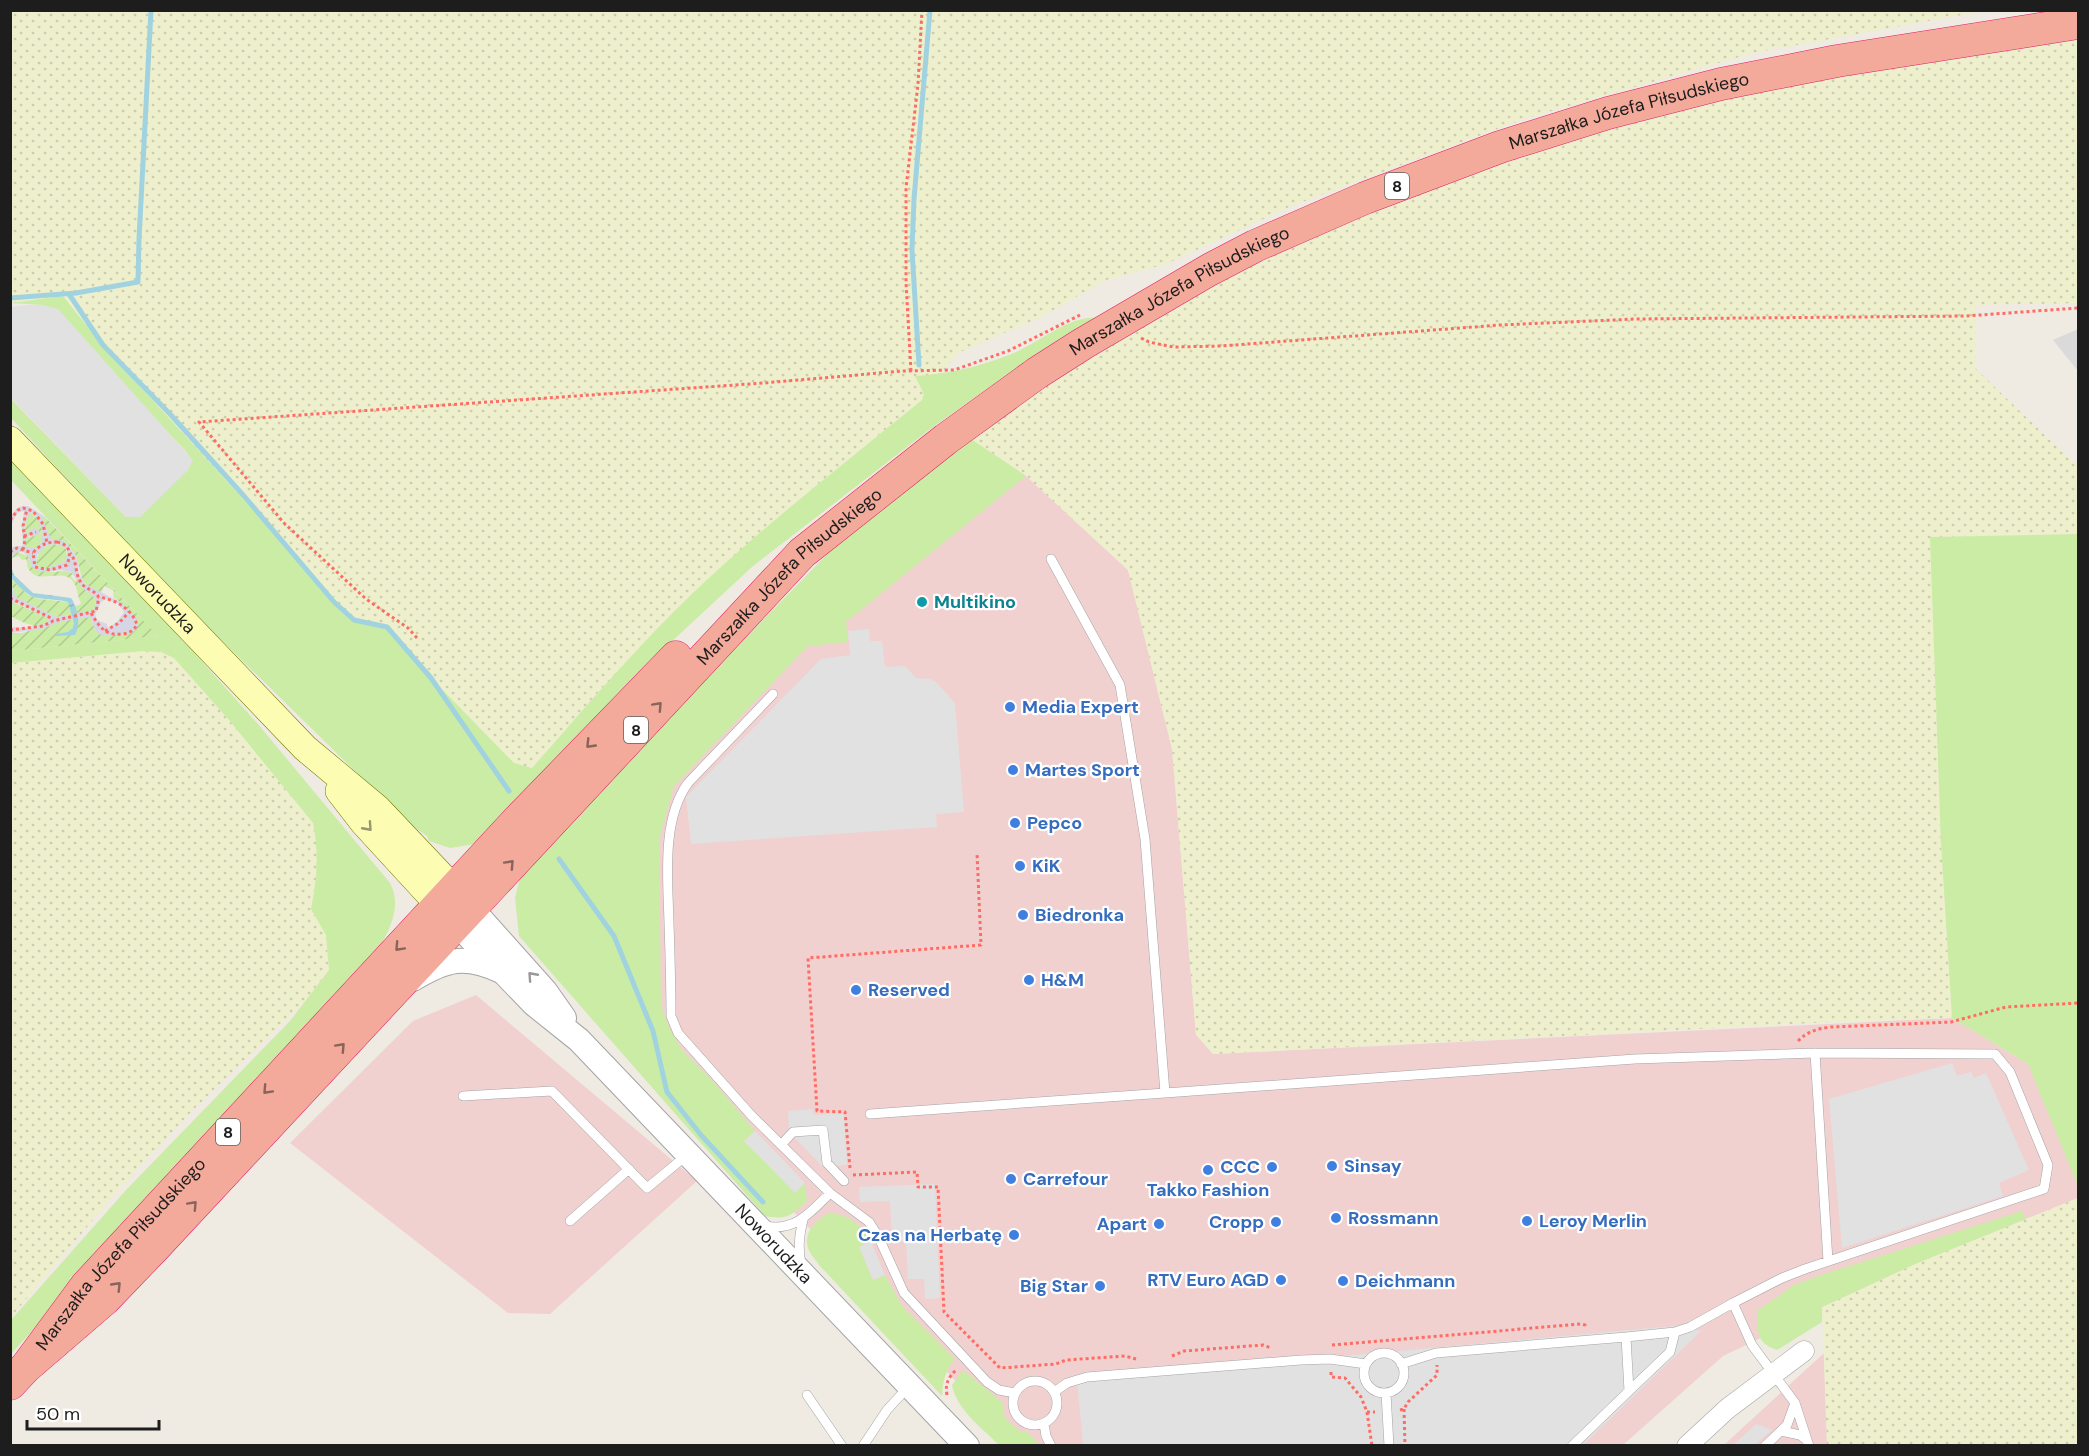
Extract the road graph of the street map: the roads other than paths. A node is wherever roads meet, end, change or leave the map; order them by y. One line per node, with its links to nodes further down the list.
1 (2079, 23): 3 (highway, Marszałka Józefa Piłsudskiego / 8)
2 (10, 440): 6 (main road, Noworudzka)
3 (802, 553): 6 (highway, Marszałka Józefa Piłsudskiego / 8, one-way to 3); 6 (highway, Marszałka Józefa Piłsudskiego / 8, one-way to 6)
4 (1051, 559): 11 (lane)
5 (773, 694): 14 (lane)
6 (455, 906): 7 (street, Noworudzka); 8 (highway, Marszałka Józefa Piłsudskiego / 8); 9 (street, Noworudzka, one-way to 6); 31 (highway, Marszałka Józefa Piłsudskiego / 8, one-way to 31)
7 (501, 971): 8 (street); 9 (street, Noworudzka)
8 (391, 993): 31 (highway, Marszałka Józefa Piłsudskiego / 8, one-way to 8)
9 (579, 1040): 15 (street, Noworudzka)
10 (1815, 1053): 11 (lane); 22 (lane); 22 (lane)
11 (1165, 1093): 13 (lane)
12 (463, 1096): 16 (lane)
13 (870, 1114)
14 (781, 1145): 17 (lane); 18 (lane)
15 (689, 1154): 16 (lane); 21 (street, Noworudzka)
16 (629, 1169): 20 (lane)
17 (843, 1181)
18 (830, 1194): 19 (lane); 35 (lane)
19 (803, 1220): 21 (lane); 23 (lane)
20 (570, 1221)
21 (758, 1225): 23 (street, Noworudzka)
22 (1828, 1261): 24 (lane)
23 (802, 1271): 32 (street, Noworudzka)
24 (1733, 1303): 25 (lane); 30 (lane)
25 (1675, 1332): 26 (lane); 33 (lane)
26 (1626, 1337): 29 (lane); 33 (lane)
27 (1804, 1351): 30 (street)
28 (1366, 1364): 29 (lane); 34 (lane); 36 (lane)
29 (1401, 1364): 36 (lane)
30 (1774, 1373): 38 (lane); 48 (street)
31 (18, 1376)
32 (910, 1385): 43 (lane); 44 (street, Noworudzka)
33 (1629, 1391): 47 (lane)
34 (1054, 1392): 35 (lane); 39 (lane)
35 (1016, 1393): 39 (lane)
36 (1386, 1393): 46 (lane)
37 (807, 1395): 42 (lane)
38 (1795, 1403): 40 (lane); 41 (lane)
39 (1044, 1423): 45 (lane)
40 (1781, 1431): 41 (lane); 49 (lane)
41 (1808, 1443)
42 (842, 1446)
43 (863, 1446)
44 (967, 1446)
45 (1051, 1446)
46 (1389, 1446)
47 (1572, 1446)
48 (1687, 1446)
49 (1765, 1446)

